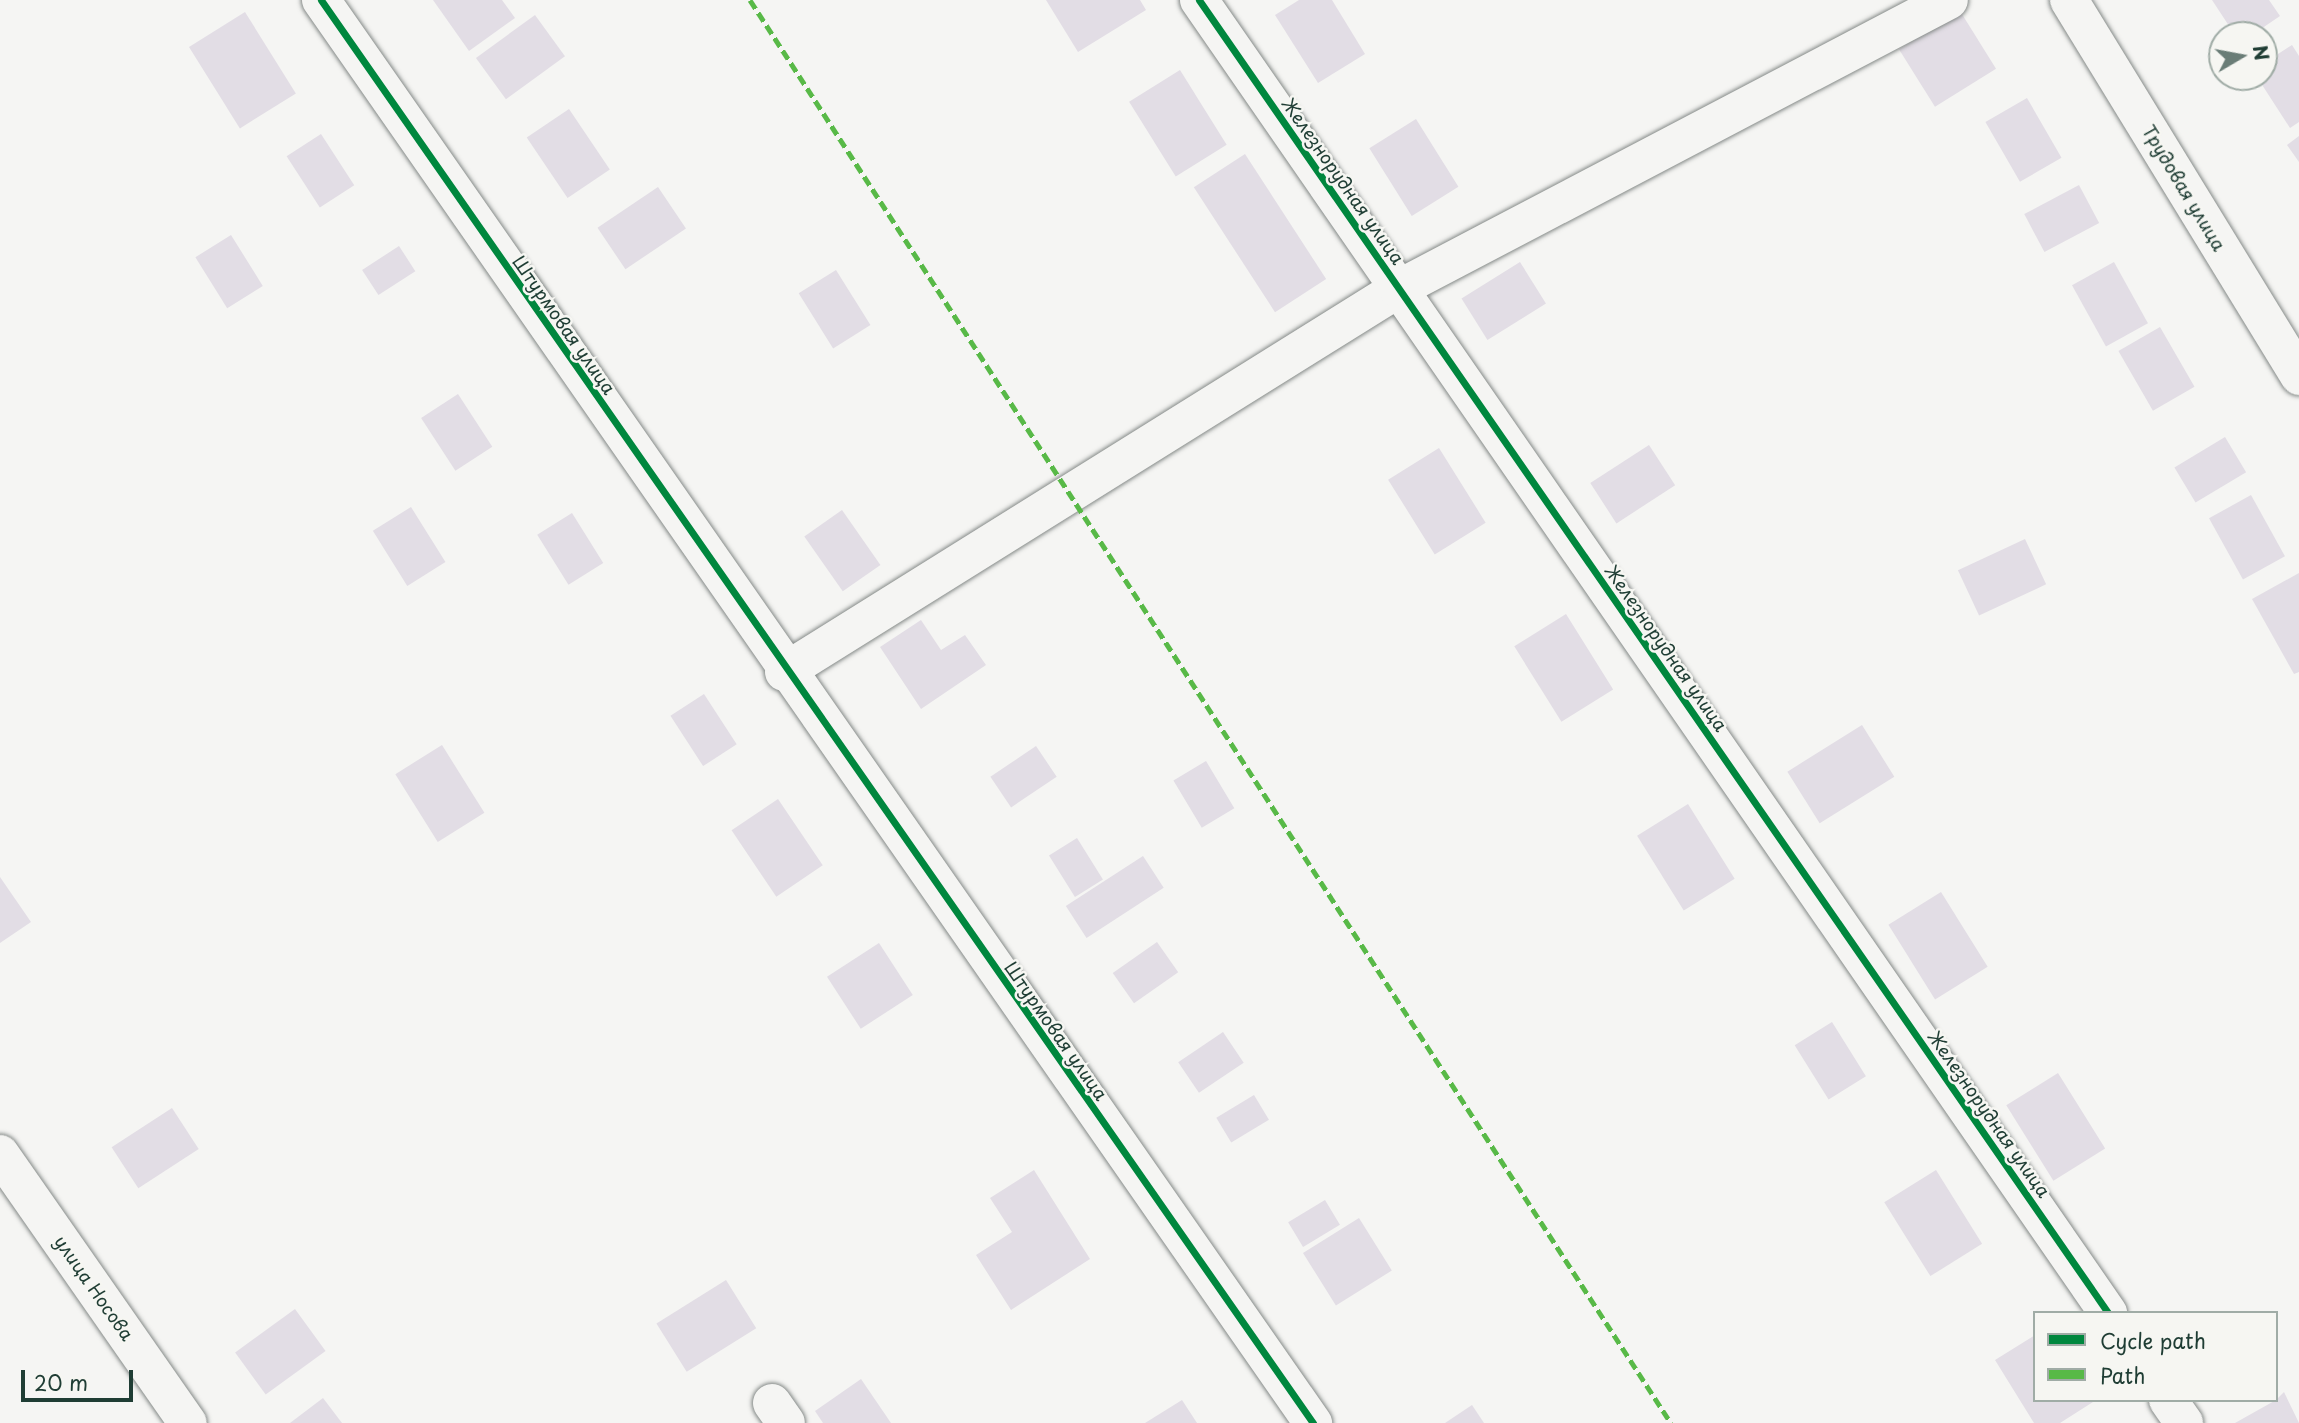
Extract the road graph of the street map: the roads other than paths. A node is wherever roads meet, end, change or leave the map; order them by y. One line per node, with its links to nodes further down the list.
1 (320, 0): 7 (street, Штурмовая улица)
2 (1199, 0): 5 (street, Железнорудная улица)
3 (1949, 0): 5 (street)
4 (2069, 0): 6 (street, Трудовая улица)
5 (1398, 289): 7 (street); 9 (street, Железнорудная улица)
6 (2299, 376)
7 (784, 672): 12 (street, Штурмовая улица)
8 (0, 1154): 11 (street, улица Носова)
9 (2107, 1311)
10 (2169, 1402): 13 (street)
11 (188, 1423)
12 (1312, 1423)
13 (2184, 1423)

